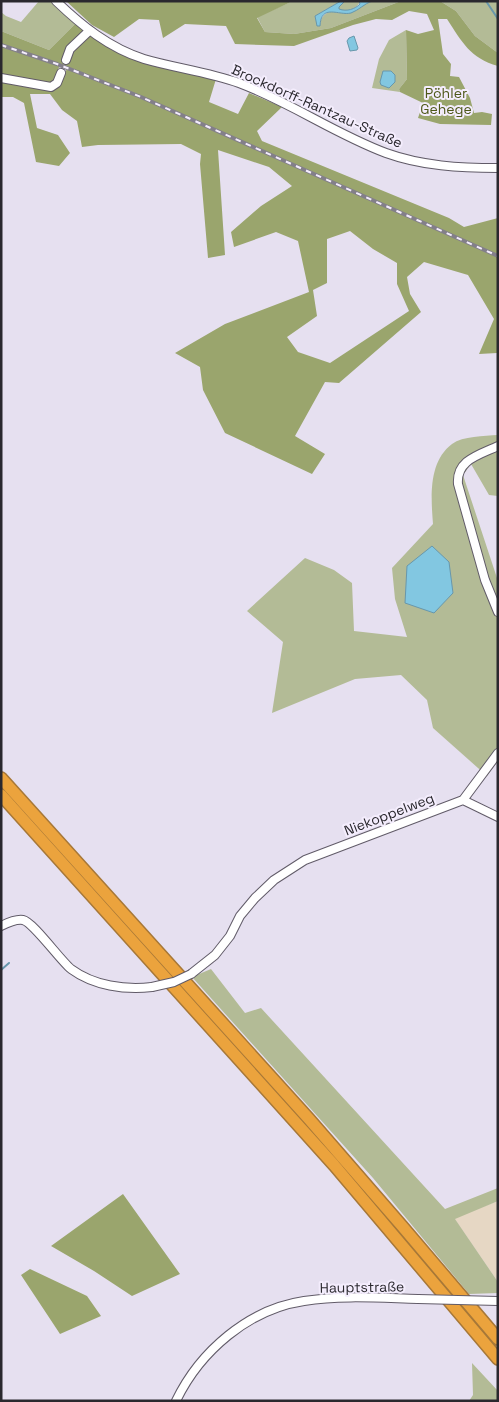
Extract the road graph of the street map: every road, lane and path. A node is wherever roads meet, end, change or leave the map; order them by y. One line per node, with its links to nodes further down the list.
1 (56, 1): 2 (street, Brockdorff-Rantzau-Straße)
2 (89, 31): 3 (street); 6 (street, Brockdorff-Rantzau-Straße)
3 (66, 60)
4 (61, 73): 5 (street)
5 (1, 78)
6 (498, 168)
7 (498, 446): 8 (street)
8 (498, 612)
9 (498, 753): 12 (street)
10 (1, 778): 16 (highway)
11 (1, 795): 17 (highway)
12 (463, 800): 13 (street); 14 (street, Niekoppelweg, bridge)
13 (498, 817)
14 (1, 926)
15 (498, 1301): 18 (street, Hauptstraße, bridge)
16 (498, 1340)
17 (498, 1359)
18 (176, 1401)

